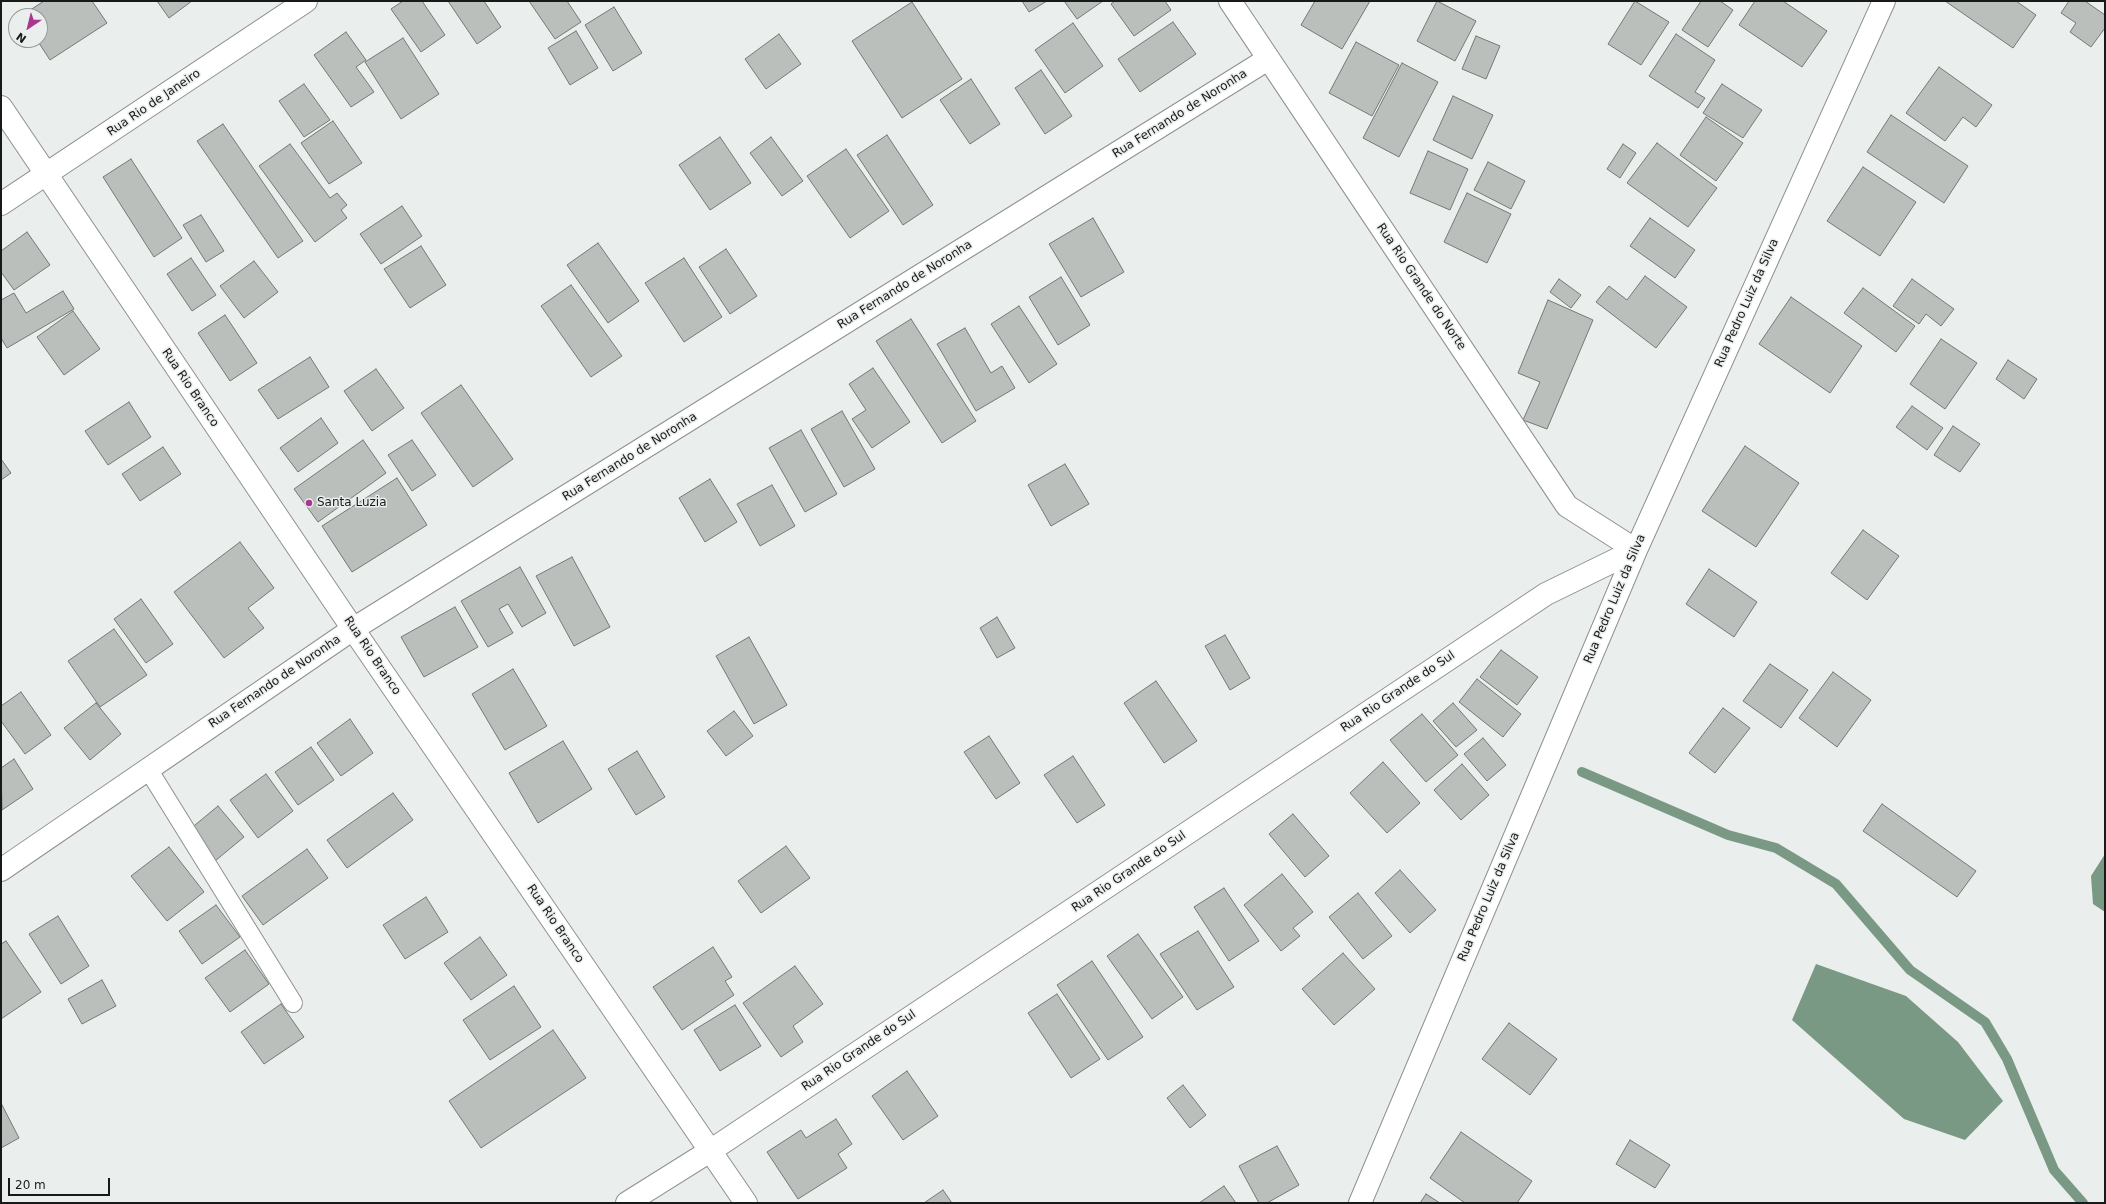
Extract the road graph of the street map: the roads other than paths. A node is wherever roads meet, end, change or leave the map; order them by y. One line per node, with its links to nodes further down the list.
1 (306, 1): 6 (street, Rua Rio de Janeiro)
2 (1230, 1): 4 (street, Rua Rio Grande do Norte)
3 (1884, 1): 8 (street, Rua Pedro Luiz da Silva)
4 (1268, 59): 8 (street, Rua Rio Grande do Norte); 9 (street, Rua Fernando de Noronha)
5 (1, 107): 6 (street, Rua Rio Branco)
6 (47, 175): 7 (street, Rua Rio de Janeiro); 9 (street, Rua Rio Branco)
7 (1, 204)
8 (1636, 550): 13 (street, Rua Rio Grande do Sul); 16 (street, Rua Pedro Luiz da Silva)
9 (353, 629): 10 (street, Rua Fernando de Noronha); 13 (street, Rua Rio Branco)
10 (148, 769): 11 (street, Rua Fernando de Noronha); 12 (lane)
11 (1, 870)
12 (294, 1003)
13 (710, 1150): 14 (street, Rua Rio Grande do Sul); 15 (street, Rua Rio Branco)
14 (627, 1203)
15 (746, 1203)
16 (1360, 1203)

